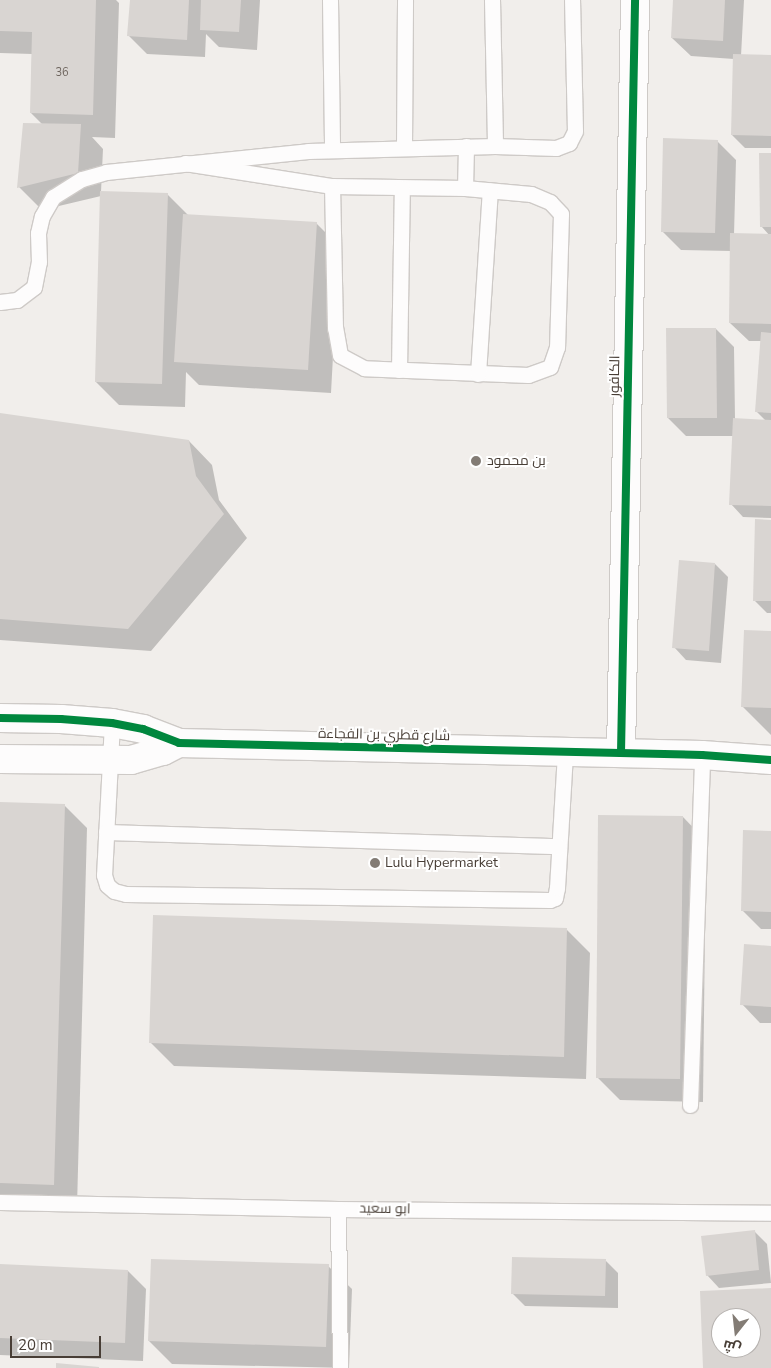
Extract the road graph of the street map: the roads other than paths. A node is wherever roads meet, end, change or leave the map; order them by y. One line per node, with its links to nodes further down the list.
1 (330, 0): 9 (lane)
2 (405, 0): 8 (lane)
3 (492, 0): 7 (lane)
4 (572, 0): 7 (lane)
5 (634, 0): 22 (street, الكافور)
6 (466, 146): 7 (lane); 8 (lane); 13 (lane)
7 (495, 146)
8 (404, 147): 9 (lane)
9 (332, 150): 10 (lane)
10 (185, 163): 11 (lane); 15 (lane)
11 (332, 186): 12 (lane); 16 (lane)
12 (402, 188): 13 (lane); 16 (lane)
13 (465, 188): 14 (lane)
14 (490, 190): 17 (lane); 17 (lane)
15 (0, 302)
16 (399, 370): 17 (lane)
17 (478, 374)
18 (0, 718): 19 (street, شارع قطري بن الفجاءة)
19 (112, 723): 20 (street, شارع قطري بن الفجاءة); 26 (lane)
20 (179, 743): 21 (street, شارع قطري بن الفجاءة); 26 (street, شارع قطري بن الفجاءة)
21 (565, 752): 22 (street, شارع قطري بن الفجاءة); 28 (lane)
22 (621, 753): 23 (street, شارع قطري بن الفجاءة)
23 (702, 755): 25 (street, شارع قطري بن الفجاءة); 29 (lane)
24 (0, 759): 26 (street, شارع قطري بن الفجاءة)
25 (771, 760)
26 (110, 761): 27 (lane)
27 (106, 832): 28 (lane); 28 (lane)
28 (559, 846)
29 (690, 1105)
30 (0, 1202): 31 (lane, ابو سعيد)
31 (338, 1209): 32 (lane, ابو سعيد); 33 (lane)
32 (771, 1214)
33 (340, 1368)

